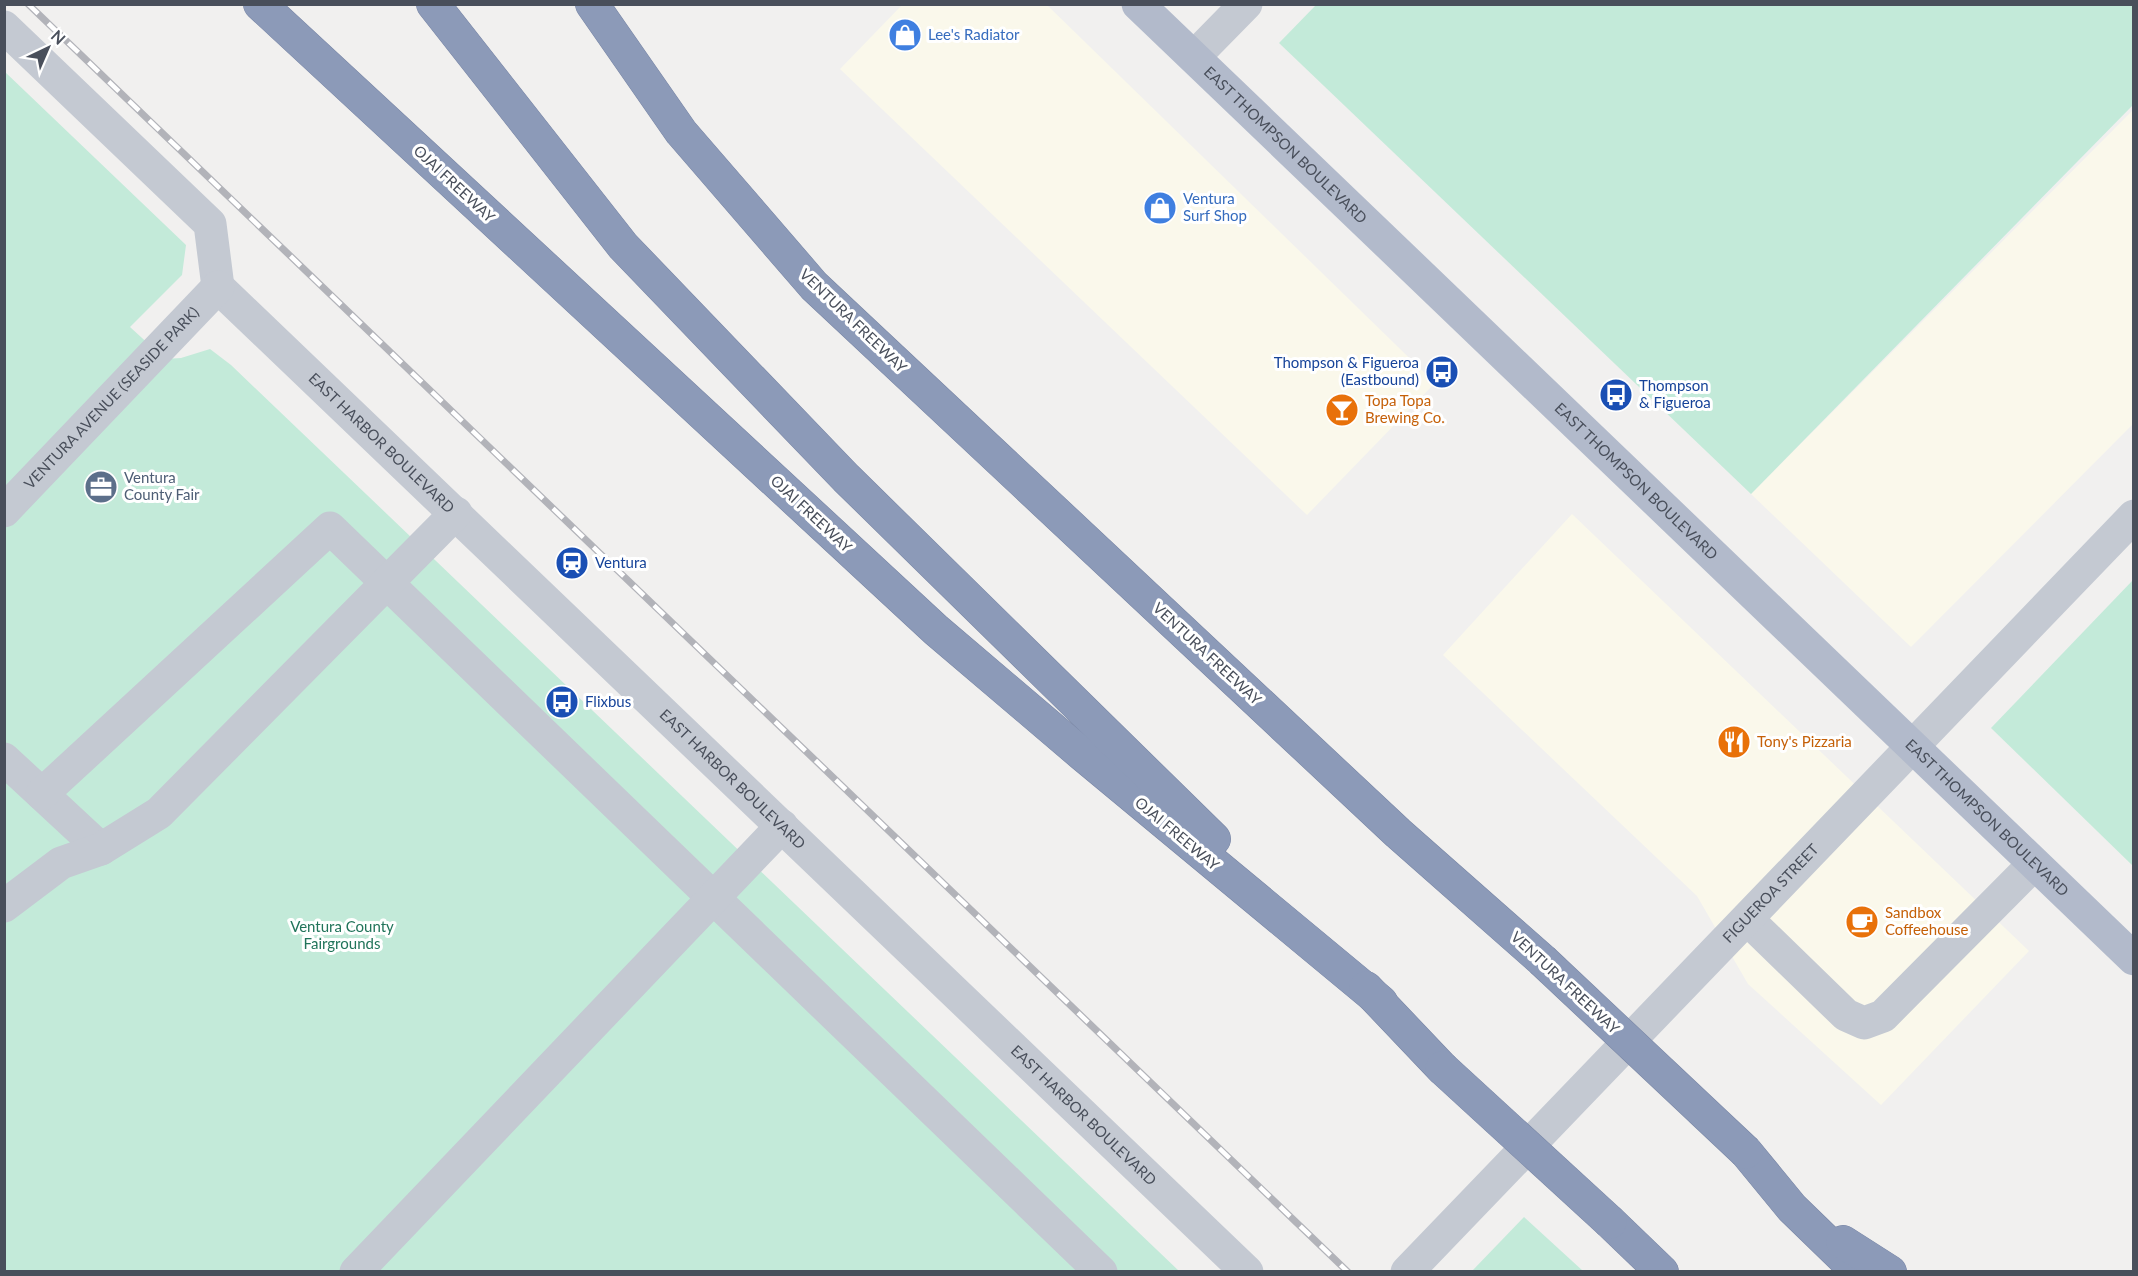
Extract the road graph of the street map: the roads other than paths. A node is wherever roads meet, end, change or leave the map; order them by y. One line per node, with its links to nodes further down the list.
1 (260, 4): 23 (highway, OJAI FREEWAY)
2 (433, 4): 23 (highway)
3 (592, 4): 24 (highway, VENTURA FREEWAY, bridge)
4 (1138, 4): 7 (main road, EAST THOMPSON BOULEVARD)
5 (1246, 4): 7 (street)
6 (4, 27): 8 (street)
7 (1194, 57): 13 (main road, EAST THOMPSON BOULEVARD)
8 (218, 286): 9 (street, VENTURA AVENUE (SEASIDE PARK)); 10 (street, EAST HARBOR BOULEVARD)
9 (4, 511)
10 (456, 513): 12 (street); 16 (street, EAST HARBOR BOULEVARD)
11 (2133, 516): 13 (street, FIGUEROA STREET)
12 (388, 582): 15 (street); 17 (street); 19 (street)
13 (1912, 747): 18 (main road, EAST THOMPSON BOULEVARD); 21 (street, FIGUEROA STREET)
14 (4, 759): 15 (street)
15 (42, 794): 17 (street)
16 (782, 826): 19 (street); 27 (street, EAST HARBOR BOULEVARD)
17 (101, 849): 20 (street)
18 (2034, 864): 21 (street); 22 (main road, EAST THOMPSON BOULEVARD)
19 (714, 897): 25 (street); 26 (street)
20 (4, 906)
21 (1747, 919): 28 (street, FIGUEROA STREET)
22 (2133, 958)
23 (1381, 1002): 29 (highway, bridge)
24 (1792, 1208): 30 (highway, VENTURA FREEWAY); 31 (highway)
25 (356, 1272)
26 (1101, 1272)
27 (1247, 1272)
28 (1407, 1272)
29 (1662, 1272)
30 (1858, 1272)
31 (1890, 1272)

